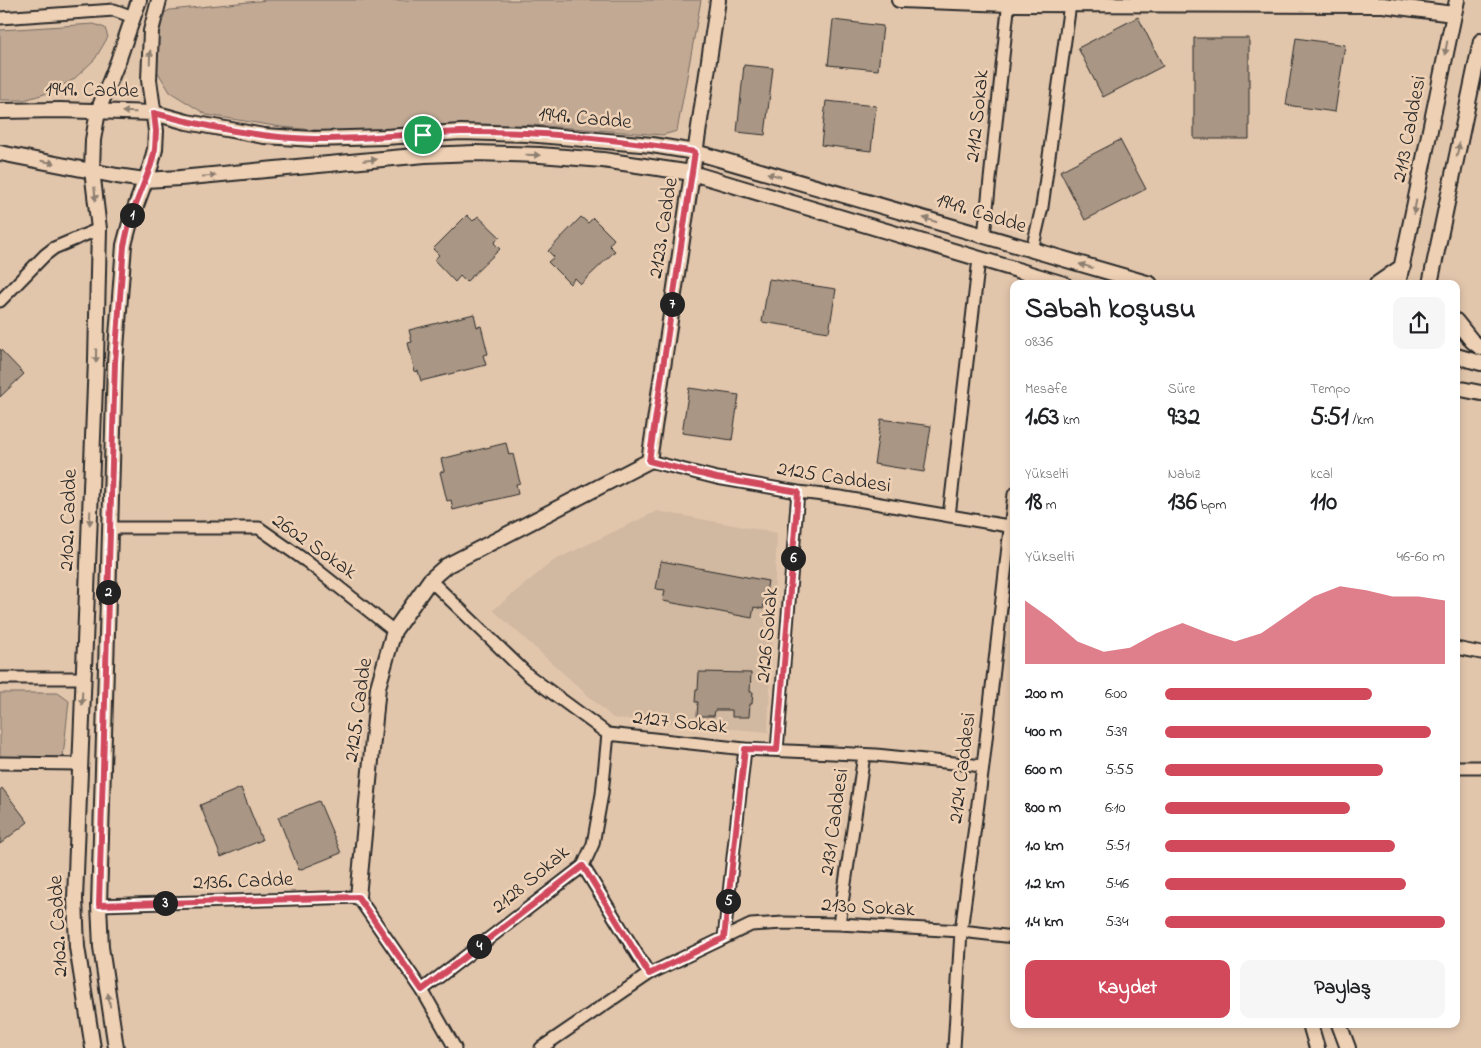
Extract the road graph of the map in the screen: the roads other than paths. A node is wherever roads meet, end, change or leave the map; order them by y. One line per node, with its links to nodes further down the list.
1 (138, 0): 9 (street, 2102. Cadde)
2 (159, 0): 14 (street, 2102. Cadde, one-way to 2)
3 (718, 0): 15 (street, 2123. Cadde)
4 (899, 0): 6 (street)
5 (1457, 0): 8 (street, 2113 Caddesi)
6 (1009, 2): 7 (street); 21 (street, 2112 Sokak)
7 (1070, 4): 8 (street); 22 (street)
8 (1453, 14): 24 (street, 2113 Caddesi, one-way to 24)
9 (133, 17): 10 (street); 13 (street, 2102. Cadde)
10 (0, 18)
11 (1481, 41): 25 (street, one-way to 11)
12 (0, 111): 13 (street, 1949. Cadde)
13 (98, 111): 14 (street, 1949. Cadde, one-way to 13); 17 (street, 2102. Cadde)
14 (154, 113): 15 (street, 1949. Cadde); 19 (street, 2102. Cadde)
15 (695, 152): 18 (street, 2123. Cadde); 21 (street, 1949. Cadde, one-way to 15)
16 (0, 154): 17 (street, 1949. Cadde, one-way to 17)
17 (92, 170): 19 (street, 1949. Cadde); 20 (street, 2102. Cadde, one-way to 20)
18 (692, 173): 19 (street, 1949. Cadde, one-way to 18); 23 (street, 1949. Cadde); 38 (street, 2123. Cadde)
19 (145, 180): 42 (street, 2102. Cadde)
20 (98, 229): 30 (street); 49 (street, 2102. Cadde, one-way to 49)
21 (984, 236): 22 (street, 1949. Cadde)
22 (1032, 250): 27 (street, 1949. Cadde, one-way to 22)
23 (979, 259): 26 (street, 1949. Cadde); 40 (street)
24 (1403, 266): 28 (street); 29 (street, 2113 Caddesi)
25 (1431, 277)
26 (1039, 280)
27 (1136, 280)
28 (1382, 280)
29 (1399, 280)
30 (0, 301)
31 (1460, 326): 32 (street)
32 (1481, 348)
33 (1460, 357): 34 (street)
34 (1481, 363)
35 (1460, 389): 36 (street)
36 (1481, 394): 37 (street)
37 (1460, 397)
38 (649, 461): 39 (street, 2125 Caddesi); 44 (street, 2125. Cadde)
39 (798, 492): 40 (street, 2125 Caddesi); 52 (street, 2126 Sokak)
40 (949, 516): 41 (street, 2125 Caddesi)
41 (1010, 527)
42 (110, 528): 45 (street, 2602 Sokak); 61 (street, 2102. Cadde)
43 (1010, 543): 56 (street, 2124 Caddesi)
44 (430, 580): 45 (street, 2125. Cadde); 50 (street, 2127 Sokak)
45 (394, 631): 60 (street, 2125. Cadde)
46 (1460, 649): 47 (street)
47 (1481, 653)
48 (0, 678): 49 (street)
49 (83, 678): 55 (street, 2102. Cadde, one-way to 55)
50 (608, 734): 51 (street, 2127 Sokak); 59 (street, 2128 Sokak)
51 (745, 749): 52 (street, 2127 Sokak); 65 (street)
52 (777, 750): 53 (street, 2127 Sokak)
53 (864, 755): 56 (street, 2127 Sokak); 62 (street, 2131 Caddesi)
54 (0, 763): 55 (street)
55 (79, 764): 70 (street, 2102. Cadde)
56 (983, 766): 63 (street, 2124 Caddesi)
57 (1460, 767): 58 (street)
58 (1481, 767)
59 (583, 866): 66 (street); 67 (street, 2128 Sokak)
60 (358, 897): 61 (street, 2136. Cadde); 67 (street)
61 (99, 905): 71 (street, 2102. Cadde, one-way to 61)
62 (839, 924): 63 (street, 2130 Sokak); 65 (street, 2130 Sokak)
63 (961, 931): 64 (street, 2130 Sokak); 74 (street, 2124 Caddesi)
64 (1010, 937)
65 (724, 938): 66 (street, 2130 Sokak)
66 (649, 974): 73 (street, 2130 Sokak)
67 (422, 990): 72 (street)
68 (1311, 1028): 75 (street)
69 (1340, 1028): 76 (street)
70 (94, 1048)
71 (116, 1048)
72 (455, 1048)
73 (541, 1048)
74 (954, 1048)
75 (1318, 1048)
76 (1348, 1048)

